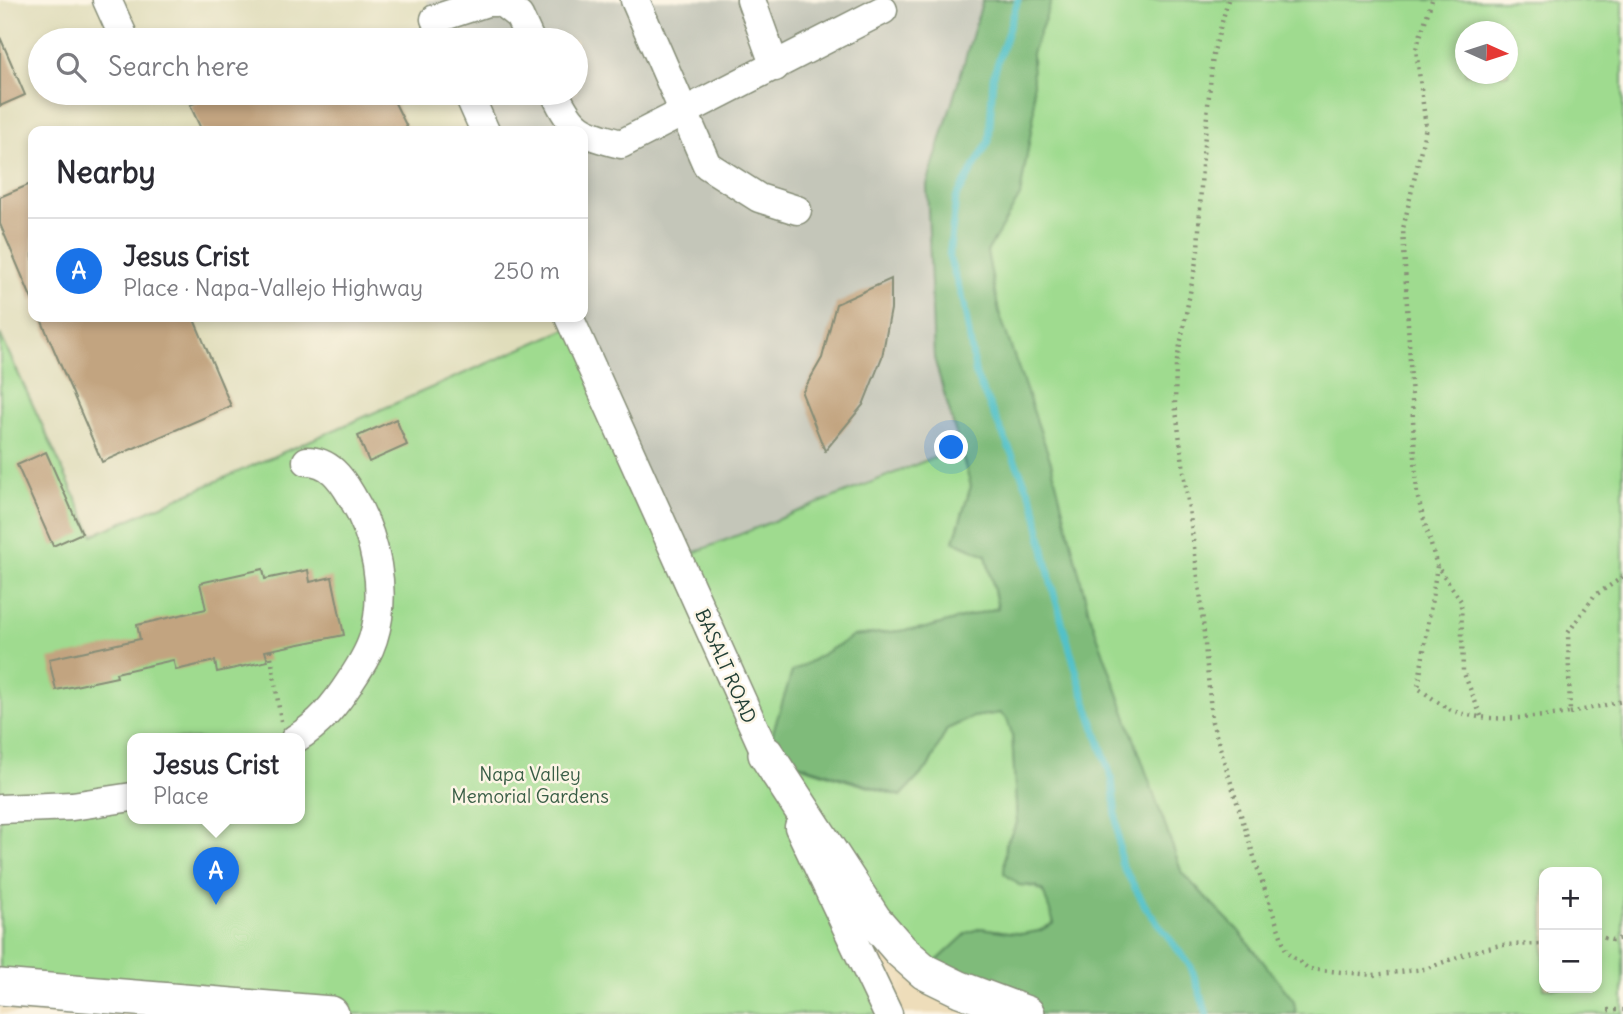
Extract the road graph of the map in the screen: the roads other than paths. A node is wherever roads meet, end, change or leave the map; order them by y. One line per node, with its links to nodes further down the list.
1 (107, 0): 6 (street)
2 (635, 0): 11 (street)
3 (751, 0): 8 (street)
4 (883, 10): 8 (street)
5 (435, 20): 7 (street)
6 (120, 28)
7 (524, 28)
8 (775, 66): 11 (street)
9 (473, 105): 12 (street)
10 (560, 105): 13 (street)
11 (684, 111): 14 (street); 15 (street)
12 (483, 126)
13 (576, 126)
14 (588, 136)
15 (797, 209)
16 (571, 322): 19 (street, BASALT ROAD)
17 (307, 461): 18 (street)
18 (289, 732)
19 (766, 754): 24 (street, BASALT ROAD); 25 (main road)
20 (127, 798): 21 (street)
21 (0, 809)
22 (0, 987): 23 (main road)
23 (331, 1014)
24 (888, 1014)
25 (1027, 1014)

